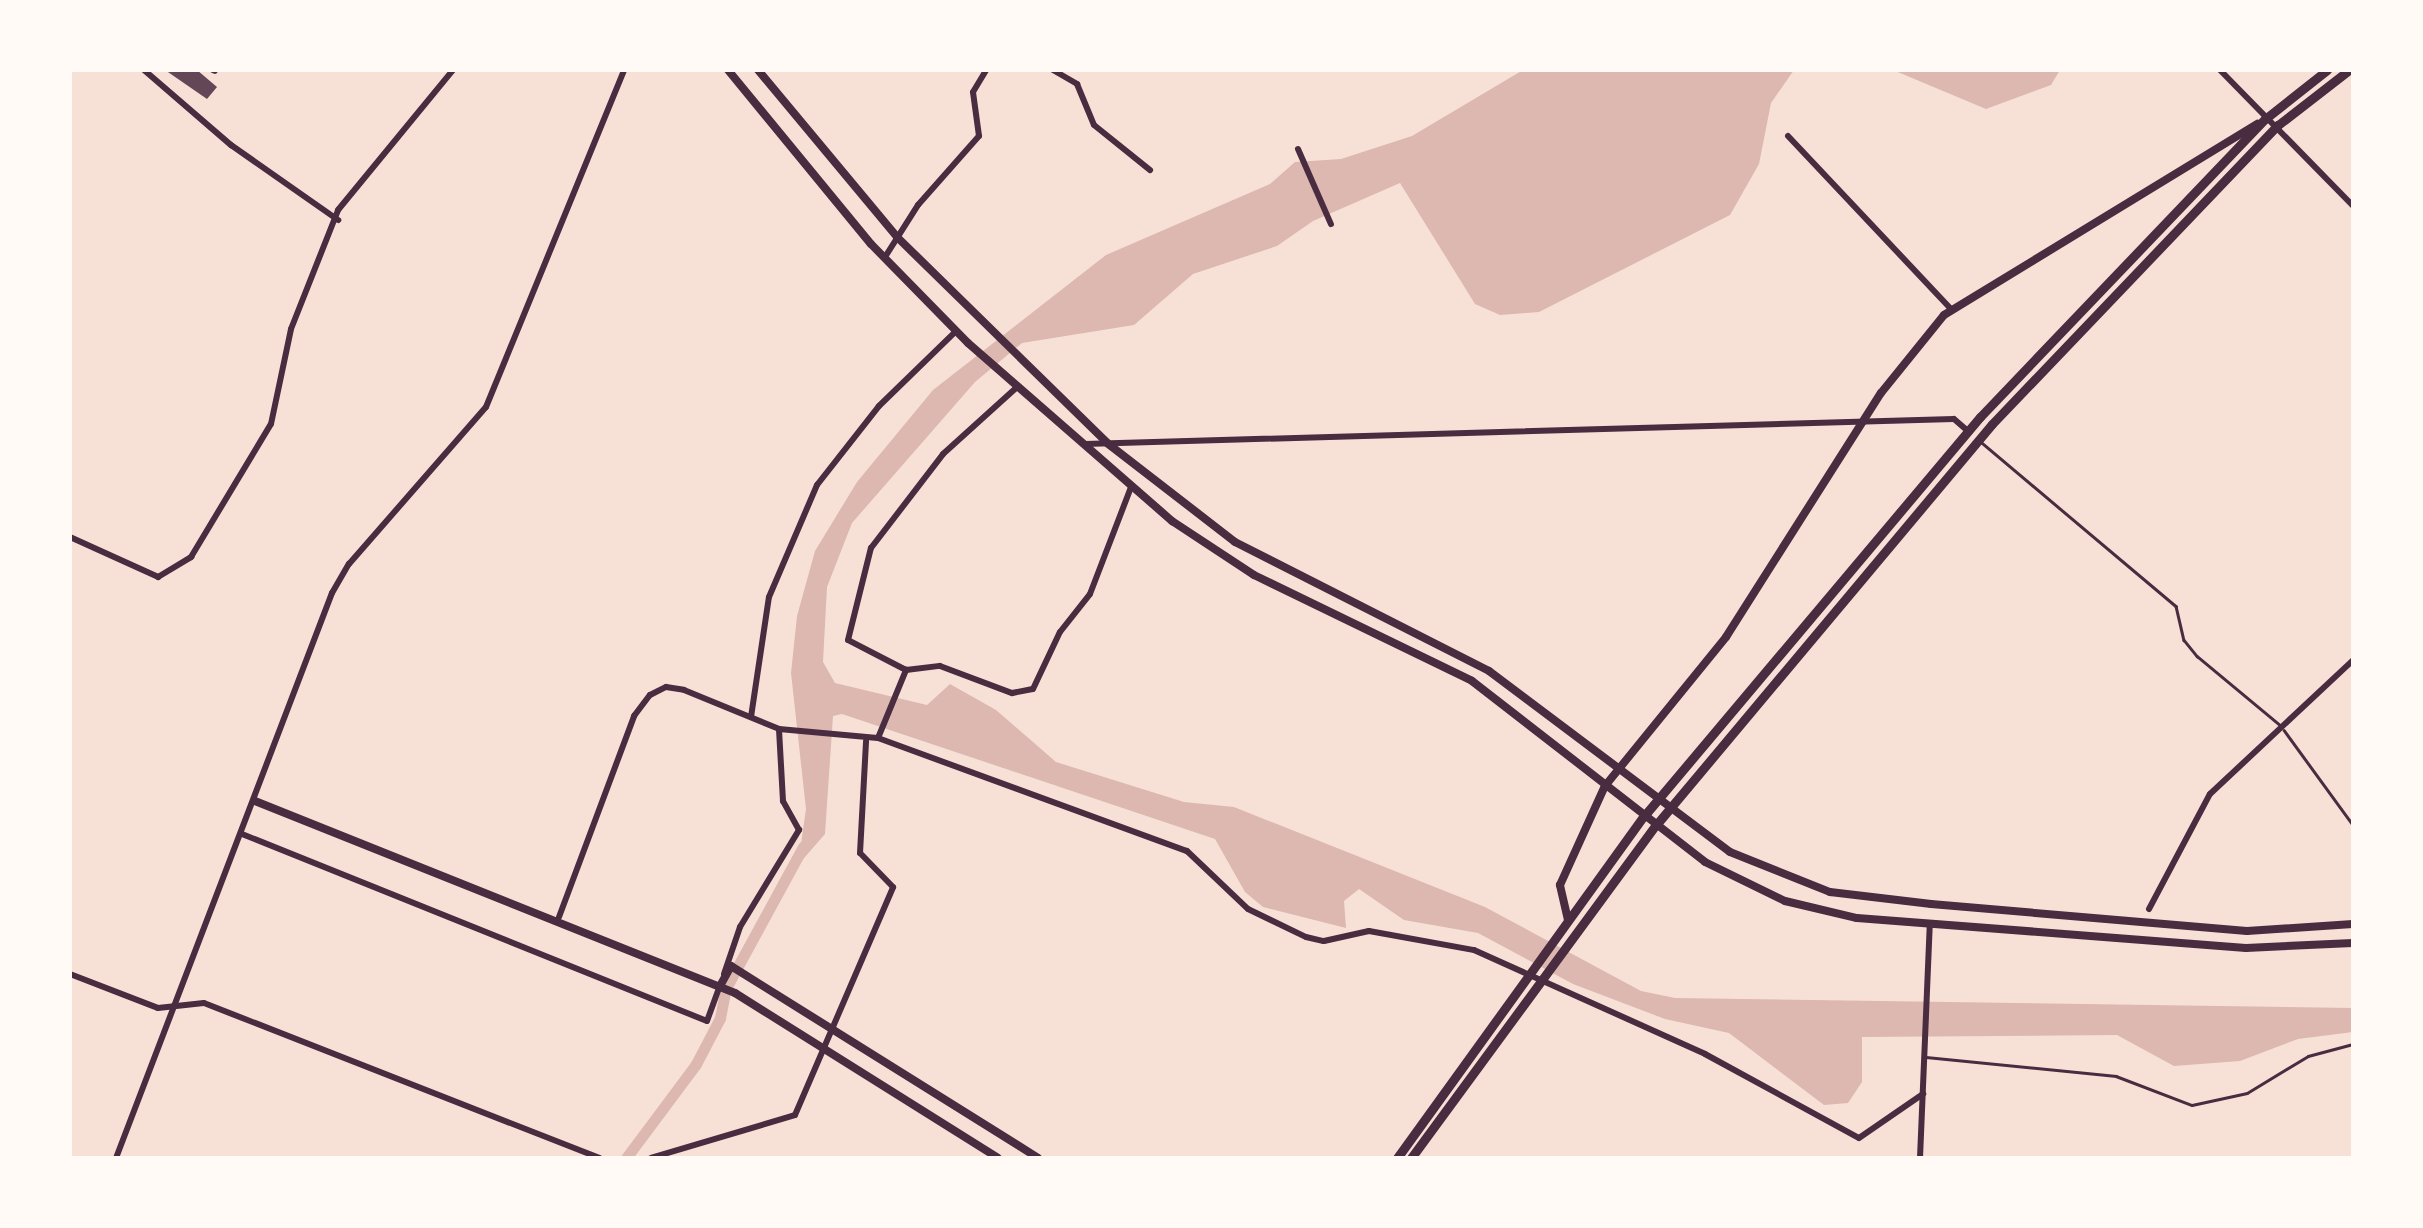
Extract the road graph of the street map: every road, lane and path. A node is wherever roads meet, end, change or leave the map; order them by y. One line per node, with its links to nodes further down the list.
1 (144, 70): 17 (street)
2 (452, 70): 17 (street)
3 (624, 70): 40 (street)
4 (728, 70): 20 (street)
5 (758, 70): 19 (street)
6 (986, 70): 19 (street)
7 (1052, 70): 15 (street)
8 (2220, 70): 11 (street)
9 (2327, 70): 11 (main road)
10 (2349, 70): 12 (main road)
11 (2265, 119): 12 (street); 21 (street); 25 (main road)
12 (2275, 128): 16 (street); 26 (main road)
13 (1788, 136): 21 (street)
14 (1298, 149): 18 (street)
15 (1150, 170)
16 (2353, 206)
17 (339, 221): 30 (street)
18 (1331, 224)
19 (897, 237): 20 (street); 27 (street)
20 (885, 257): 22 (street)
21 (1952, 310): 24 (street)
22 (956, 331): 23 (street); 33 (street)
23 (1013, 384): 28 (street); 32 (street)
24 (1864, 423): 25 (street); 27 (street); 38 (street)
25 (1968, 431): 26 (lane); 41 (main road)
26 (1978, 440): 34 (lane); 42 (main road)
27 (1106, 443): 28 (street); 38 (street)
28 (1079, 444): 29 (street)
29 (1131, 488): 32 (street); 39 (street)
30 (70, 537)
31 (2353, 660): 34 (street)
32 (906, 670): 36 (street)
33 (751, 717): 35 (street); 48 (street)
34 (2279, 724): 45 (lane); 47 (street)
35 (780, 729): 37 (street); 54 (street)
36 (880, 735): 37 (street); 61 (street)
37 (866, 741): 57 (street)
38 (1617, 772): 39 (street); 41 (street)
39 (1605, 786): 43 (street); 49 (street)
40 (255, 801): 46 (street); 48 (street)
41 (1656, 802): 42 (street); 43 (main road)
42 (1667, 811): 44 (main road); 51 (street)
43 (1644, 816): 44 (street); 49 (main road)
44 (1656, 825): 50 (street); 55 (main road)
45 (2353, 825)
46 (242, 834): 54 (street); 56 (street)
47 (2149, 909)
48 (559, 917): 54 (street)
49 (1568, 920): 55 (main road)
50 (1930, 924): 52 (street); 60 (street)
51 (2353, 924)
52 (2353, 943)
53 (70, 974): 56 (street)
54 (720, 986): 57 (street); 59 (street)
55 (1526, 986): 67 (main road); 68 (main road)
56 (178, 1006): 62 (street); 63 (street)
57 (833, 1025): 59 (street); 66 (street)
58 (2353, 1044): 60 (lane)
59 (824, 1047): 64 (street); 65 (street)
60 (1925, 1054): 61 (street)
61 (1923, 1094): 69 (street)
62 (116, 1158)
63 (600, 1158)
64 (650, 1158)
65 (998, 1158)
66 (1038, 1158)
67 (1397, 1158)
68 (1412, 1158)
69 (1920, 1158)

